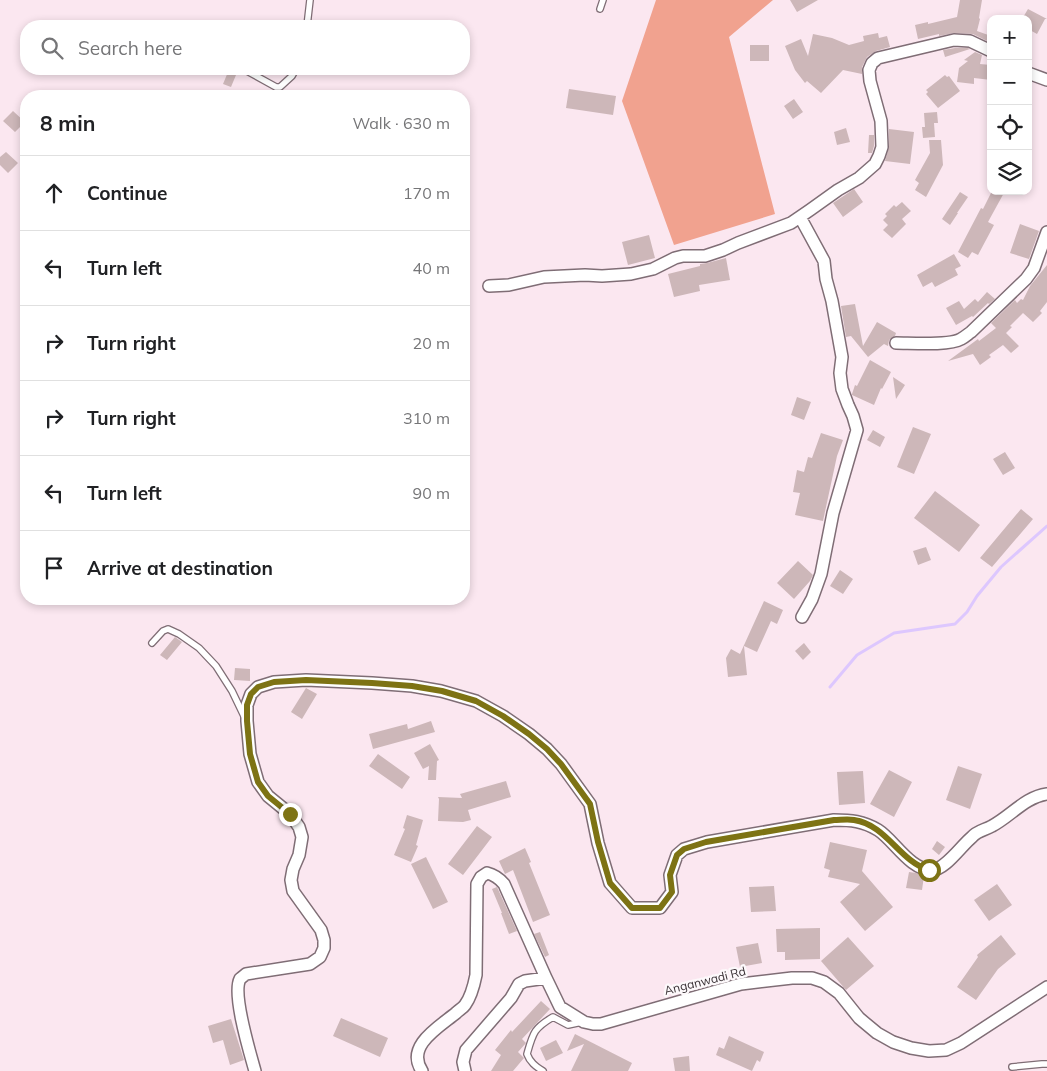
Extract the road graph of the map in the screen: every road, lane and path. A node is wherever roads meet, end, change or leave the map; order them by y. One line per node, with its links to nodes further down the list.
1 (310, 0): 4 (lane)
2 (603, 0): 3 (lane)
3 (600, 9)
4 (308, 20)
5 (987, 48): 10 (street)
6 (1032, 74): 9 (street)
7 (254, 75): 8 (lane)
8 (293, 75)
9 (1047, 80)
10 (800, 217): 12 (street); 14 (street)
11 (1047, 232): 13 (street)
12 (489, 286)
13 (896, 343)
14 (802, 617)
15 (152, 643): 16 (lane)
16 (247, 721): 17 (street); 23 (street)
17 (1047, 794)
18 (546, 978): 20 (street); 24 (street); 25 (street)
19 (1047, 986): 20 (street, Anganwadi Rd)
20 (584, 1022): 26 (lane)
21 (1047, 1064): 22 (lane)
22 (1012, 1067)
23 (254, 1071)
24 (422, 1071)
25 (465, 1071)
26 (543, 1071)

